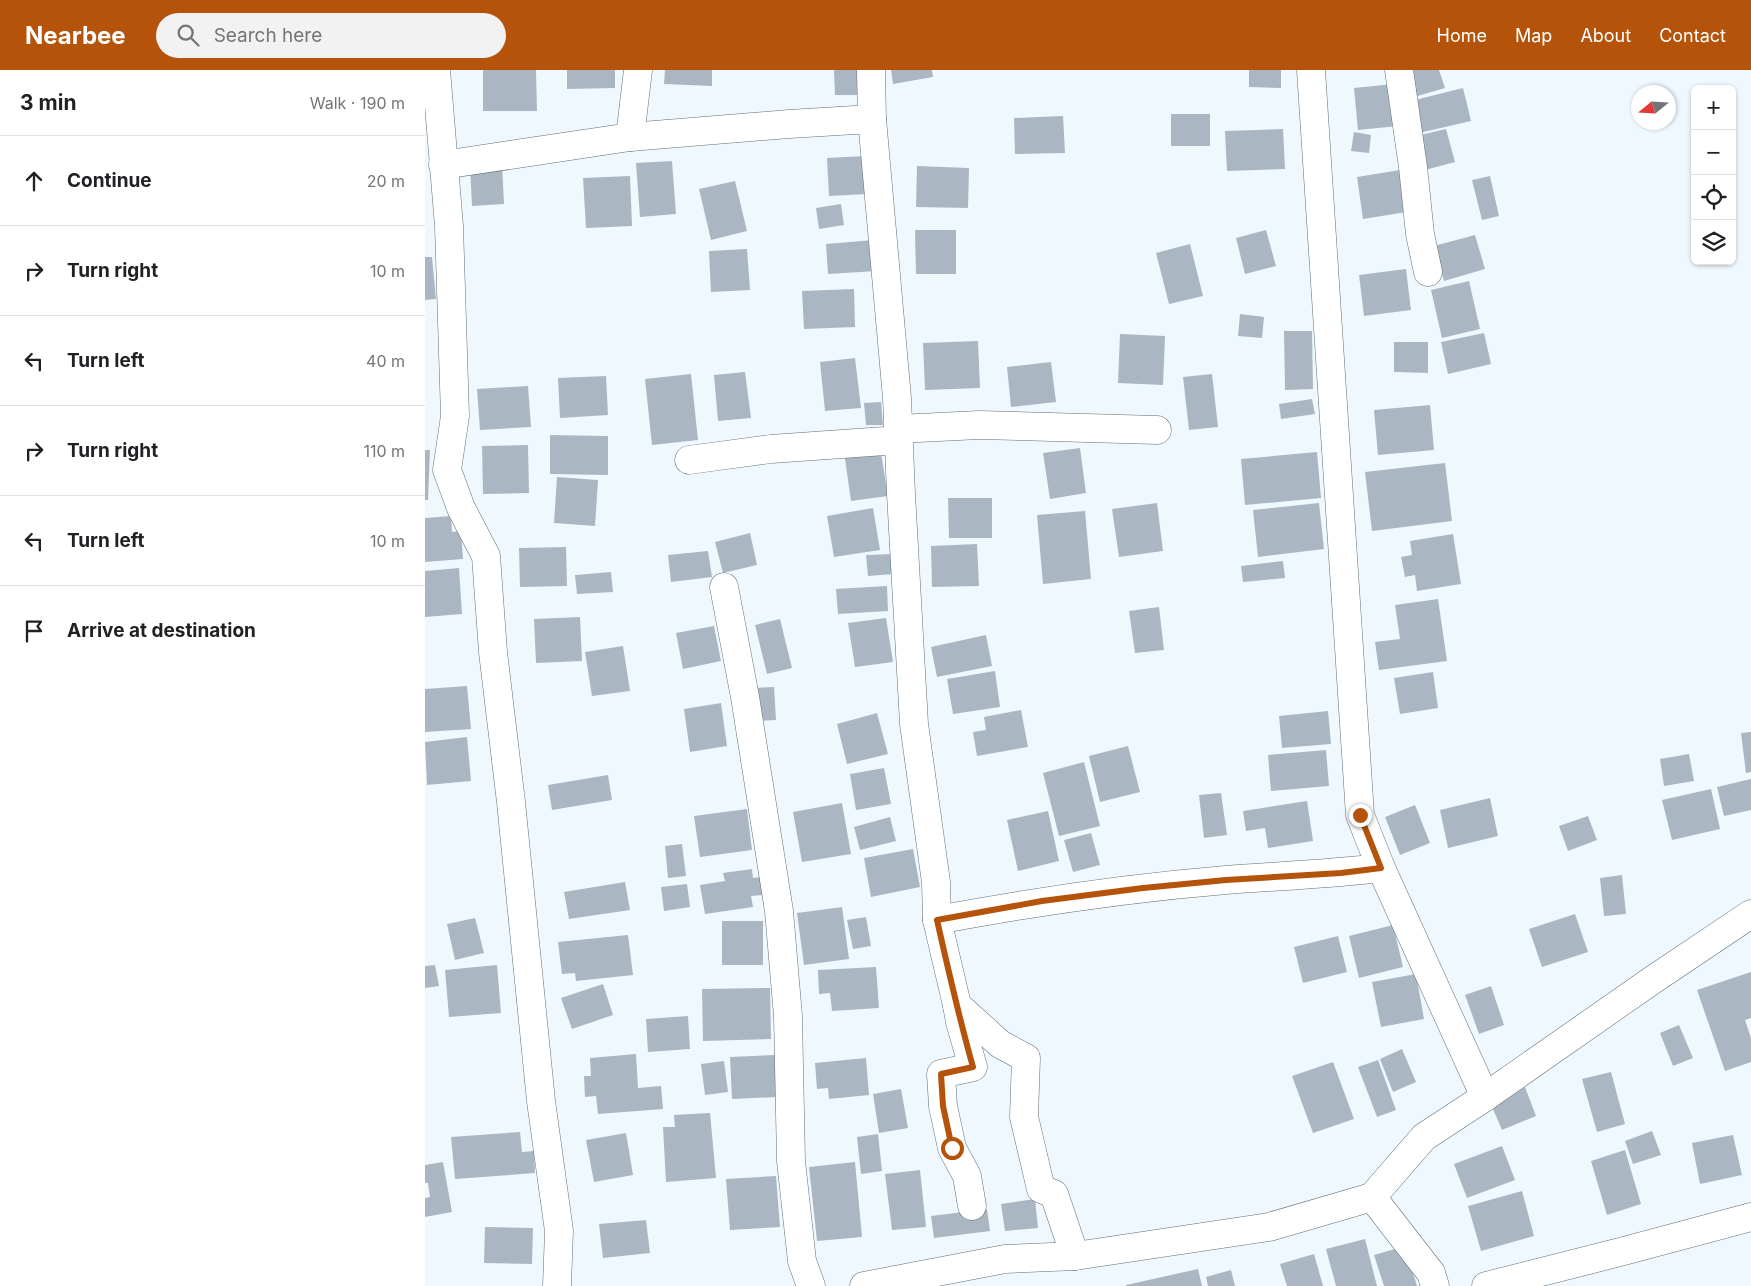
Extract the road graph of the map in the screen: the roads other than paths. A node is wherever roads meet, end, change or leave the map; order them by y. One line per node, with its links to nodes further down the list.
1 (436, 70): 8 (street)
2 (638, 70): 7 (street)
3 (871, 70): 6 (street)
4 (1311, 70): 14 (street)
5 (1399, 70): 9 (street)
6 (872, 120): 7 (street); 11 (street)
7 (630, 137): 8 (street)
8 (443, 165): 23 (street)
9 (1428, 272)
10 (1157, 430): 11 (street)
11 (898, 434): 12 (street); 16 (street)
12 (689, 460)
13 (724, 587): 24 (street)
14 (1381, 868): 16 (street); 18 (street)
15 (1751, 914): 18 (street)
16 (937, 920): 17 (street)
17 (957, 1005): 20 (street); 22 (street)
18 (1485, 1097): 19 (street)
19 (1372, 1197): 22 (street); 26 (street)
20 (972, 1206)
21 (1751, 1217): 27 (street)
22 (1075, 1256): 25 (street)
23 (557, 1286)
24 (811, 1286)
25 (864, 1286)
26 (1435, 1286)
27 (1486, 1286)

